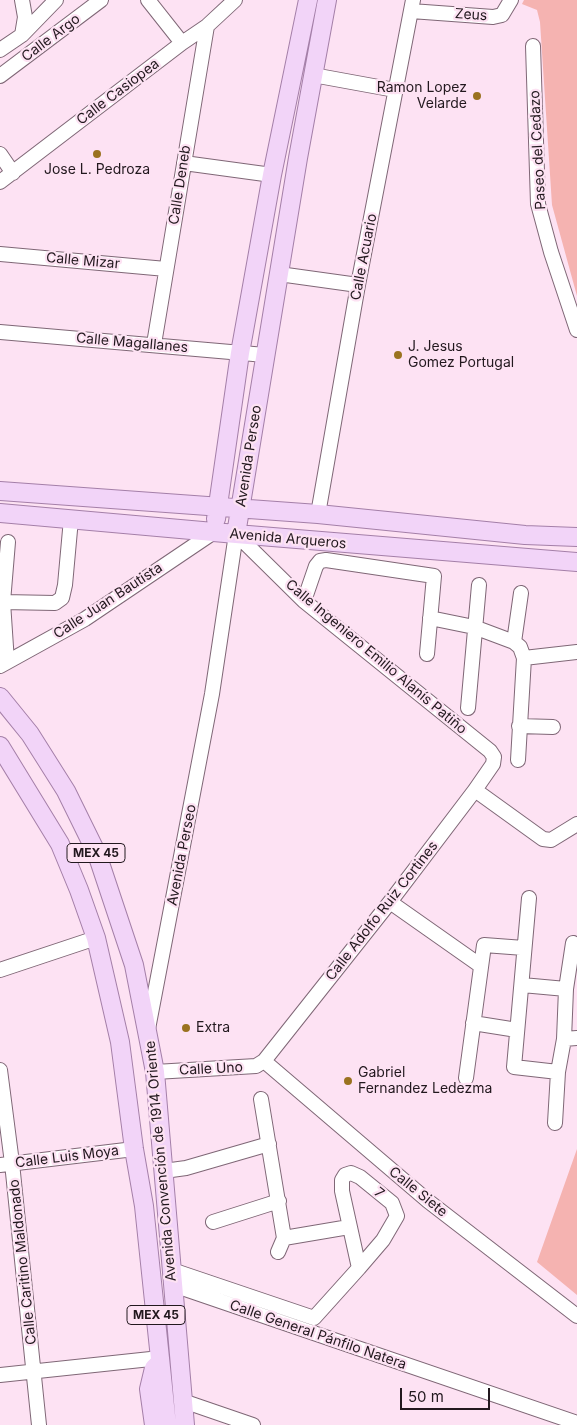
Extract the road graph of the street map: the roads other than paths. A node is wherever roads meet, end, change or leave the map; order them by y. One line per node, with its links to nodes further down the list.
1 (22, 0): 11 (street)
2 (56, 0): 11 (street, Calle Argo)
3 (101, 0): 16 (street, Calle Argo)
4 (148, 0): 12 (street)
5 (235, 0): 10 (street, Calle Casiopea)
6 (308, 0): 21 (main road, Avenida Perseo)
7 (328, 0): 15 (main road, Avenida Perseo)
8 (511, 0): 9 (street, Zeus)
9 (412, 5): 17 (street, Calle Acuario)
10 (207, 26): 12 (street, Calle Casiopea); 19 (street, Calle Deneb)
11 (22, 35): 14 (street, Calle Argo)
12 (182, 43): 20 (street, Calle Casiopea)
13 (533, 46): 27 (street, Paseo del Cedazo)
14 (0, 50)
15 (313, 75): 17 (street); 25 (main road, Avenida Perseo)
16 (0, 76)
17 (395, 90): 26 (street, Calle Acuario)
18 (0, 154): 20 (street)
19 (184, 163): 21 (street); 24 (street, Calle Deneb)
20 (13, 173): 22 (street, Calle Casiopea)
21 (272, 175): 30 (main road, Avenida Perseo)
22 (0, 182)
23 (0, 254): 24 (street, Calle Mizar)
24 (166, 269): 29 (street, Calle Deneb)
25 (279, 274): 26 (street); 31 (main road, Avenida Perseo)
26 (358, 285): 36 (street, Calle Acuario)
27 (577, 330)
28 (0, 332): 29 (street, Calle Magallanes)
29 (154, 344): 30 (street, Calle Magallanes)
30 (240, 353): 31 (street, Calle Magallanes); 33 (main road, Avenida Perseo)
31 (265, 355): 34 (main road, Avenida Perseo)
32 (0, 491): 33 (main road, Avenida Arqueros)
33 (218, 508): 34 (main road, Avenida Arqueros); 38 (main road, Avenida Perseo)
34 (240, 510): 36 (main road, Avenida Arqueros); 39 (main road, Avenida Perseo)
35 (0, 513): 37 (main road, Avenida Arqueros)
36 (318, 514): 40 (main road, Avenida Arqueros)
37 (71, 519): 38 (main road, Avenida Arqueros); 46 (street)
38 (214, 532): 39 (main road, Avenida Arqueros); 53 (street, Calle Juan Bautista)
39 (236, 534): 42 (main road, Avenida Arqueros); 45 (street, Calle Ingeniero Emilio Alanís Patiño); 73 (street, Avenida Perseo)
40 (577, 537)
41 (8, 542): 46 (street)
42 (577, 562)
43 (479, 585): 48 (street)
44 (521, 593): 49 (street)
45 (304, 601): 47 (street); 59 (street, Calle Ingeniero Emilio Alanís Patiño)
46 (3, 602): 53 (street)
47 (430, 618): 48 (street); 51 (street)
48 (474, 627): 49 (street); 55 (street)
49 (514, 642): 52 (street)
50 (577, 652): 52 (street)
51 (427, 654)
52 (524, 658): 56 (street)
53 (4, 664)
54 (0, 697): 73 (main road, Avenida Convención de 1914 Oriente / MEX 45)
55 (468, 708)
56 (519, 726): 57 (street); 60 (street)
57 (553, 727)
58 (0, 746): 65 (main road, Avenida Convención de 1914 Oriente / MEX 45)
59 (494, 757): 61 (street, Calle Adolfo Ruiz Cortines)
60 (518, 760)
61 (475, 790): 62 (street); 64 (street, Calle Adolfo Ruiz Cortines)
62 (577, 824)
63 (529, 898): 67 (street)
64 (390, 902): 68 (street); 76 (street, Calle Adolfo Ruiz Cortines)
65 (96, 938): 69 (street); 84 (main road, Avenida Convención de 1914 Oriente / MEX 45)
66 (573, 943): 71 (street)
67 (524, 948): 68 (street); 70 (street)
68 (481, 966): 72 (street)
69 (0, 970)
70 (522, 985): 71 (street); 74 (street)
71 (566, 989): 75 (street)
72 (473, 1023): 74 (street); 80 (street)
73 (148, 1030): 78 (main road, Avenida Convención de 1914 Oriente / MEX 45)
74 (517, 1030): 79 (street)
75 (570, 1038): 79 (street)
76 (264, 1061): 78 (street, Calle Uno); 94 (street, Calle Siete)
77 (0, 1070): 85 (street, Calle Caritino Maldonado)
78 (155, 1072): 86 (main road, Avenida Convención de 1914 Oriente / MEX 45)
79 (558, 1072): 82 (street)
80 (466, 1078)
81 (261, 1099): 83 (street)
82 (555, 1123)
83 (269, 1144): 86 (street); 87 (street)
84 (134, 1149): 85 (street, Calle Luis Moya); 95 (main road, Avenida Convención de 1914 Oriente / MEX 45)
85 (6, 1164): 96 (street, Calle Caritino Maldonado)
86 (164, 1171): 93 (main road, Avenida Convención de 1914 Oriente / MEX 45)
87 (278, 1201): 88 (street); 90 (street)
88 (213, 1222)
89 (349, 1227): 90 (street); 92 (street, 7); 92 (street, 7)
90 (284, 1238): 91 (street)
91 (278, 1252)
92 (359, 1268): 93 (street, 7)
93 (172, 1277): 98 (main road, Avenida Convención de 1914 Oriente / MEX 45); 99 (street, Calle General Pánfilo Natera)
94 (577, 1316)
95 (160, 1360): 96 (street); 101 (main road); 102 (main road, MEX 45)
96 (34, 1371): 97 (street); 100 (street, Calle Caritino Maldonado)
97 (0, 1375)
98 (183, 1402): 103 (main road, MEX 45); 104 (street)
99 (577, 1423)
100 (39, 1425)
101 (154, 1425)
102 (167, 1425)
103 (185, 1425)
104 (253, 1425)

